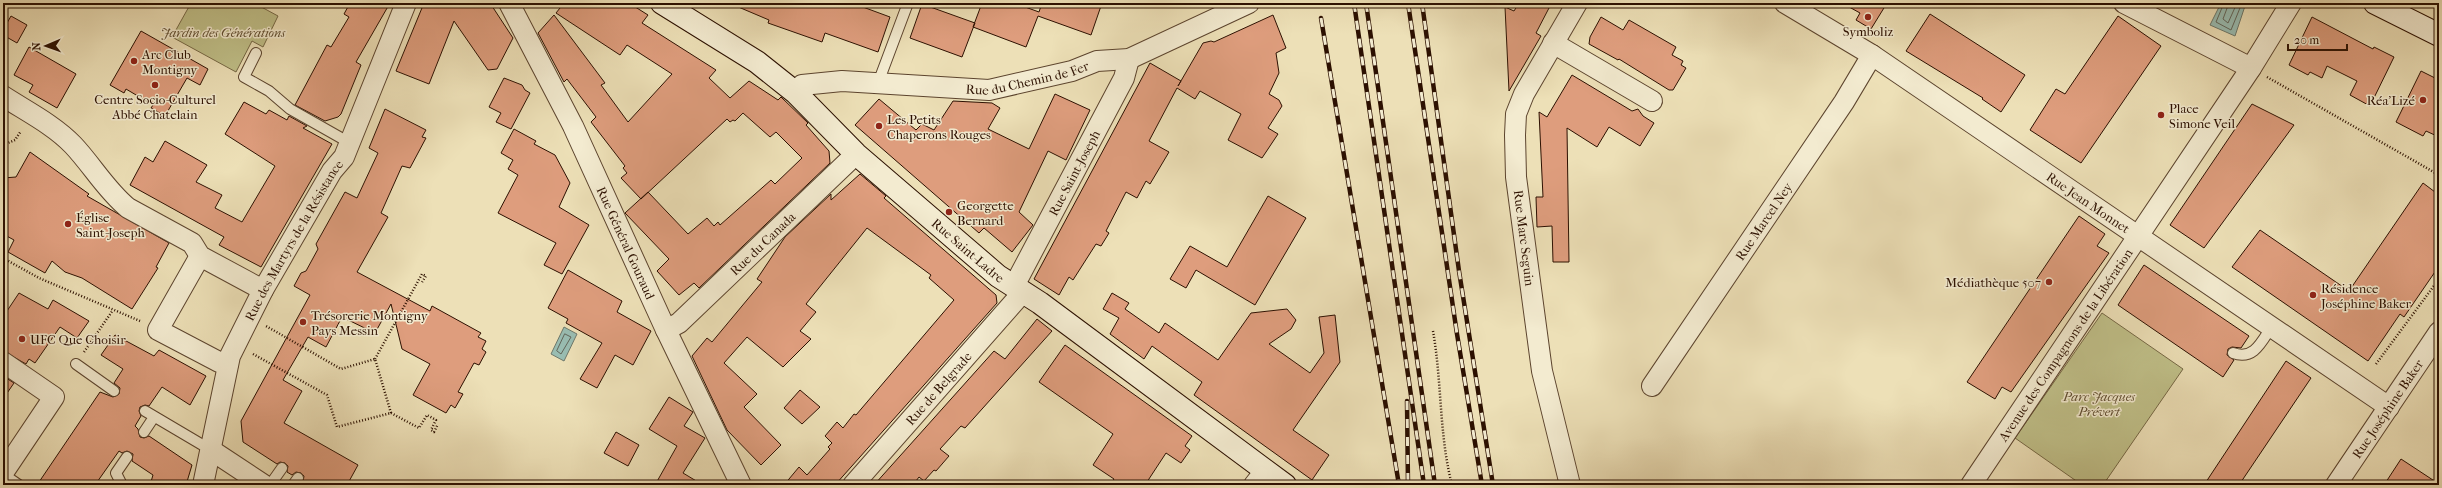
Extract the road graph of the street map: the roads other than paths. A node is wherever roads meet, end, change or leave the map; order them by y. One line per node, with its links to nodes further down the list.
1 (406, 3): 21 (street, Rue des Martyrs de la Résistance)
2 (509, 3): 28 (street, Rue Général Gouraud)
3 (662, 3): 18 (street, Rue Saint-Ladre)
4 (908, 3): 17 (lane)
5 (1249, 3): 15 (street, Rue du Chemin de Fer)
6 (1577, 3): 12 (street, Rue Marc Seguin)
7 (1784, 3): 14 (street, Rue Jean Monnet)
8 (2124, 3): 16 (street)
9 (2291, 3): 16 (street, Avenue des Compagnons de la Libération)
10 (2375, 3): 11 (street)
11 (2439, 35)
12 (1553, 43): 20 (street); 51 (street, Rue Marc Seguin)
13 (256, 53): 21 (lane)
14 (1872, 55): 23 (street, Rue Jean Monnet); 34 (street, Rue Marcel Ney)
15 (1129, 59): 17 (street, Rue du Chemin de Fer); 25 (street, Rue Saint-Joseph)
16 (2251, 68): 23 (street, Avenue des Compagnons de la Libération)
17 (878, 83): 18 (street, Rue du Chemin de Fer)
18 (796, 92): 22 (street, Rue Saint-Ladre)
19 (3, 96): 24 (street)
20 (1652, 101)
21 (350, 143): 26 (street, Rue des Martyrs de la Résistance)
22 (856, 154): 25 (street, Rue Saint-Ladre); 28 (street, Rue du Canada)
23 (2137, 236): 27 (street, Rue Jean Monnet); 52 (street, Avenue des Compagnons de la Libération)
24 (200, 256): 26 (street); 33 (street)
25 (1018, 289): 42 (street, Rue Saint-Ladre); 49 (street, Rue de Belgrade)
26 (263, 290): 33 (street, Rue des Martyrs de la Résistance)
27 (2272, 326): 30 (lane); 36 (street, Rue Jean Monnet)
28 (666, 330): 48 (street, Rue Général Gouraud)
29 (2439, 332): 36 (street, Rue Joséphine Baker)
30 (2233, 353)
31 (3, 362): 41 (street)
32 (76, 364): 35 (lane)
33 (228, 364): 38 (street, Rue des Martyrs de la Résistance)
34 (1652, 386)
35 (114, 391)
36 (2389, 406): 53 (street, Rue Joséphine Baker)
37 (144, 432): 38 (lane)
38 (211, 450): 45 (street, Rue des Martyrs de la Résistance); 46 (street)
39 (127, 457): 44 (lane)
40 (282, 468): 47 (lane)
41 (3, 474): 43 (lane)
42 (1260, 478): 50 (street, Rue Saint-Ladre)
43 (19, 485)
44 (122, 485)
45 (203, 485)
46 (264, 485)
47 (270, 485)
48 (741, 485)
49 (853, 485)
50 (1285, 485)
51 (1570, 485)
52 (1971, 485)
53 (2336, 485)

